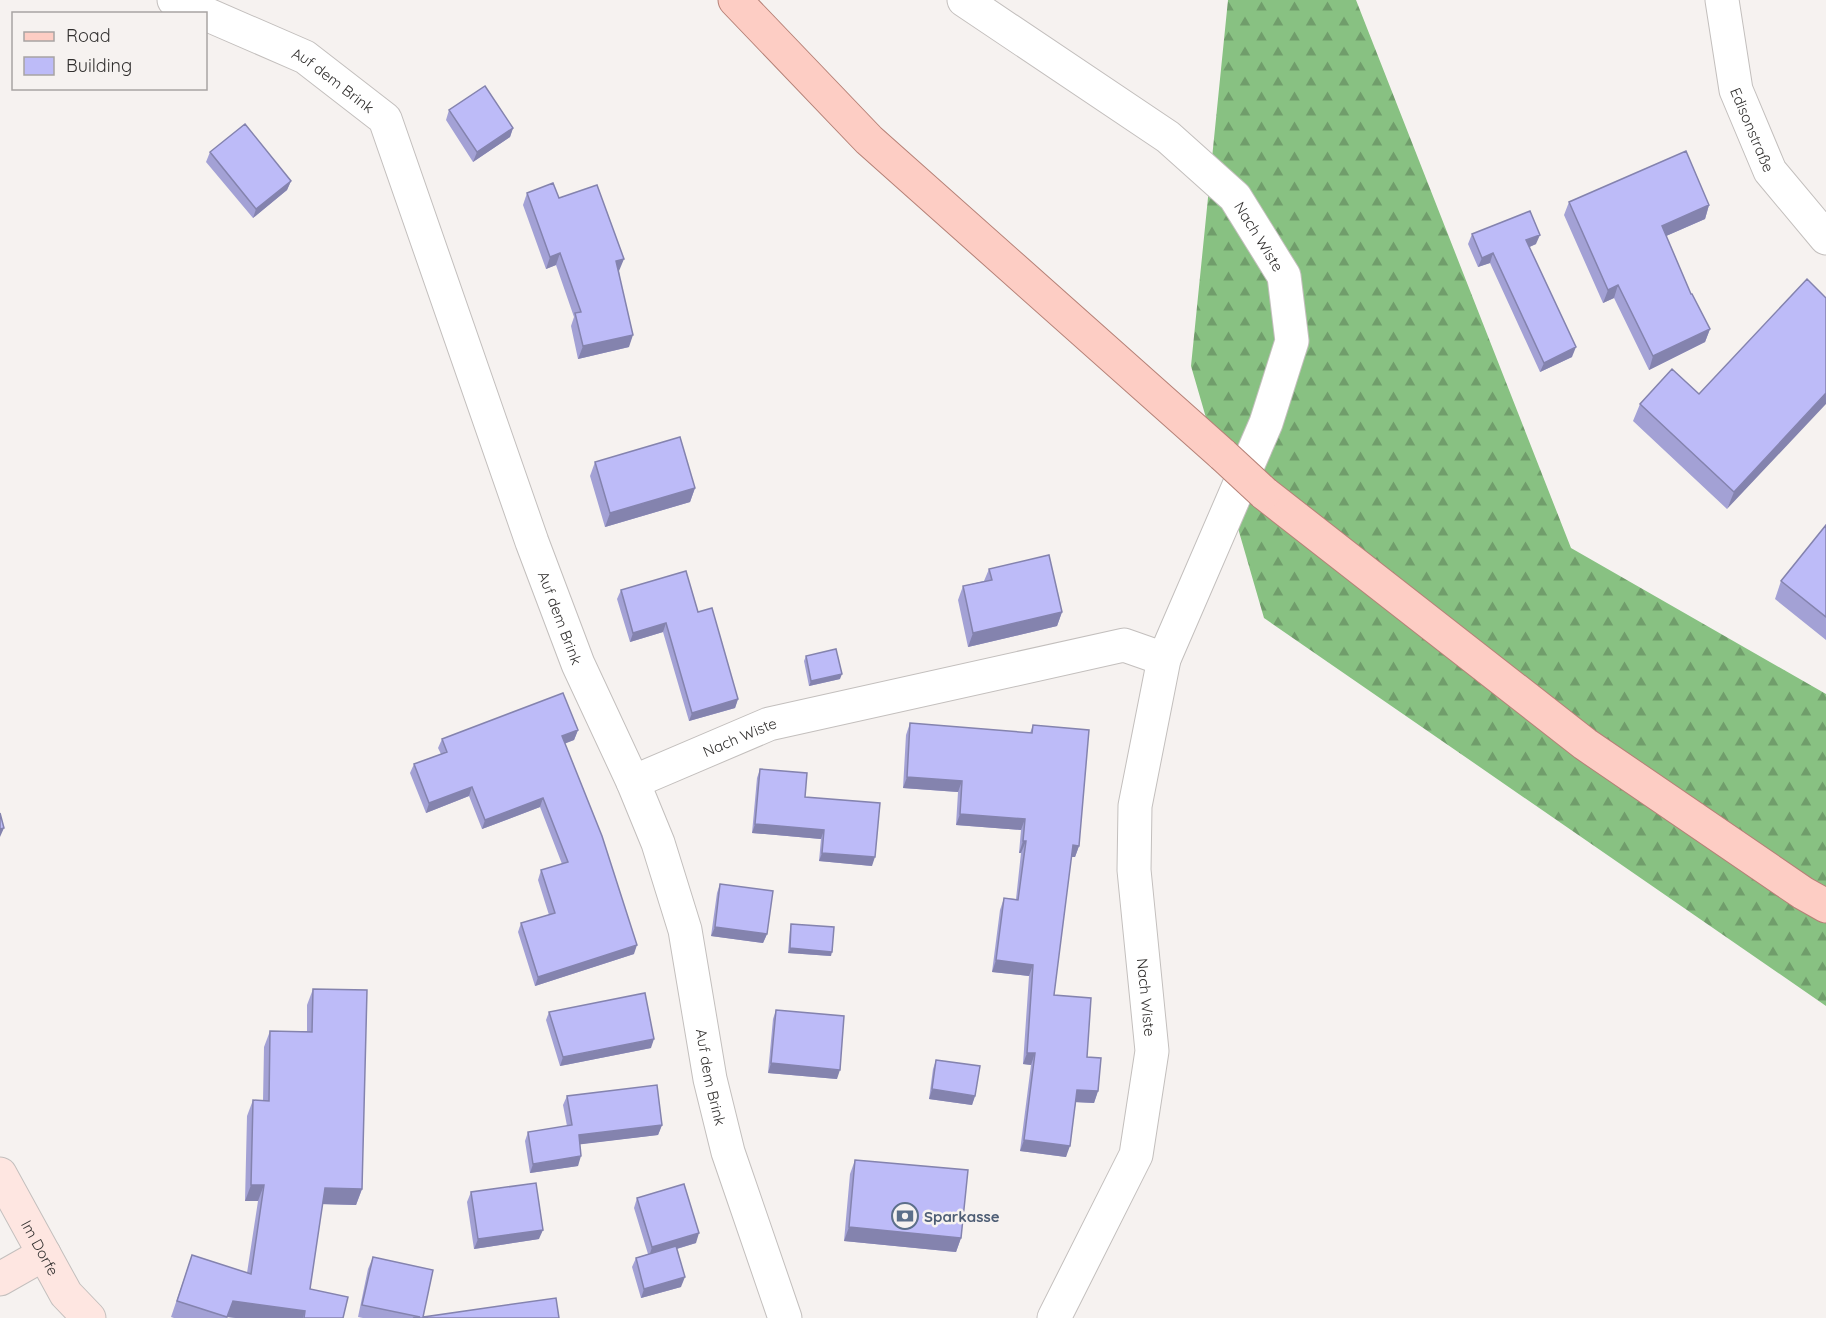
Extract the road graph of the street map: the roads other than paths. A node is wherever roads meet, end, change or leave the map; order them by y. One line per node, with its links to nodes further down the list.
1 (174, 0): 5 (street, Auf dem Brink)
2 (735, 0): 10 (main road, bridge)
3 (964, 0): 8 (street, Nach Wiste)
4 (1722, 0): 7 (street, Edisonstraße)
5 (201, 12)
6 (207, 15): 9 (street, Auf dem Brink)
7 (1826, 238)
8 (1164, 659): 9 (street, Nach Wiste); 16 (street, Nach Wiste)
9 (633, 782): 15 (street, Auf dem Brink)
10 (1826, 906)
11 (0, 1174): 12 (street, Im Dorfe)
12 (44, 1254): 13 (street); 14 (street, Im Dorfe)
13 (0, 1279)
14 (86, 1317)
15 (784, 1318)
16 (1054, 1318)

